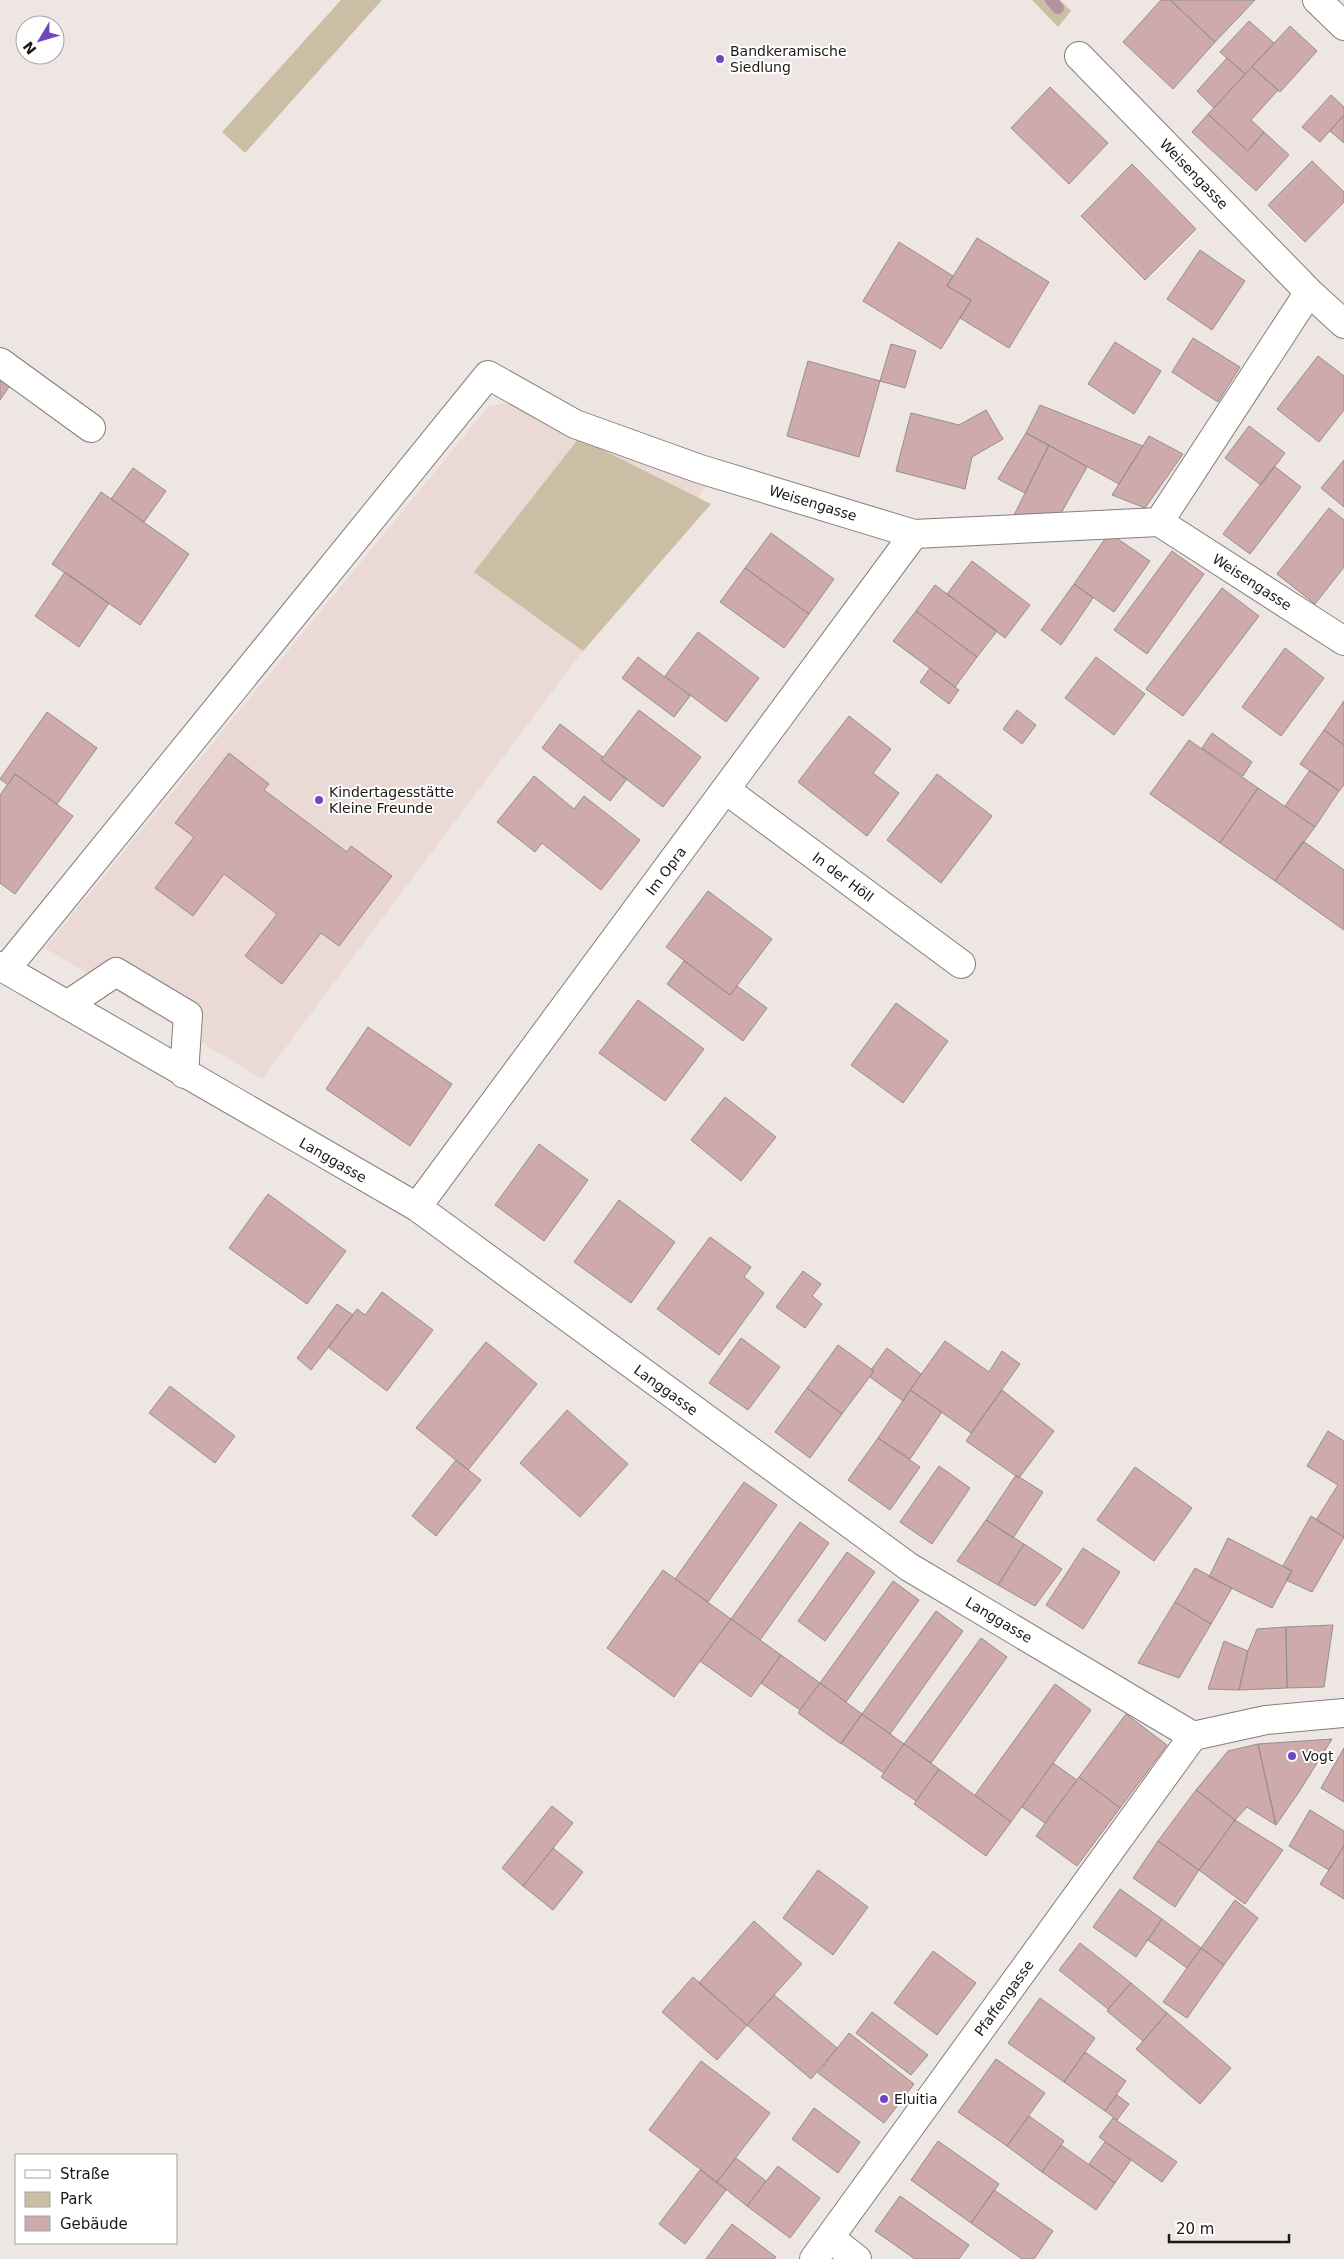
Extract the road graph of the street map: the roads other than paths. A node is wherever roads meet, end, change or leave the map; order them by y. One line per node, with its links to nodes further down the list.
1 (1317, 0): 2 (street)
2 (1344, 26)
3 (1079, 56): 4 (street, Weisengasse)
4 (1309, 292): 5 (street, Weisengasse); 8 (street)
5 (1344, 324)
6 (0, 362): 7 (street)
7 (91, 428)
8 (1159, 522): 9 (street, Weisengasse); 10 (street, Weisengasse)
9 (914, 534): 11 (street, Im Opra); 13 (street, Weisengasse)
10 (1344, 641)
11 (726, 790): 12 (street, In der Höll); 16 (street, Im Opra)
12 (961, 964)
13 (3, 967): 14 (street, Langgasse)
14 (67, 1005): 15 (street, Langgasse); 15 (street)
15 (184, 1074): 16 (street, Langgasse)
16 (417, 1208): 18 (street, Langgasse)
17 (1344, 1713): 18 (street)
18 (1193, 1736): 19 (street, Pfaffengasse)
19 (822, 2249): 20 (street)
20 (857, 2259)

